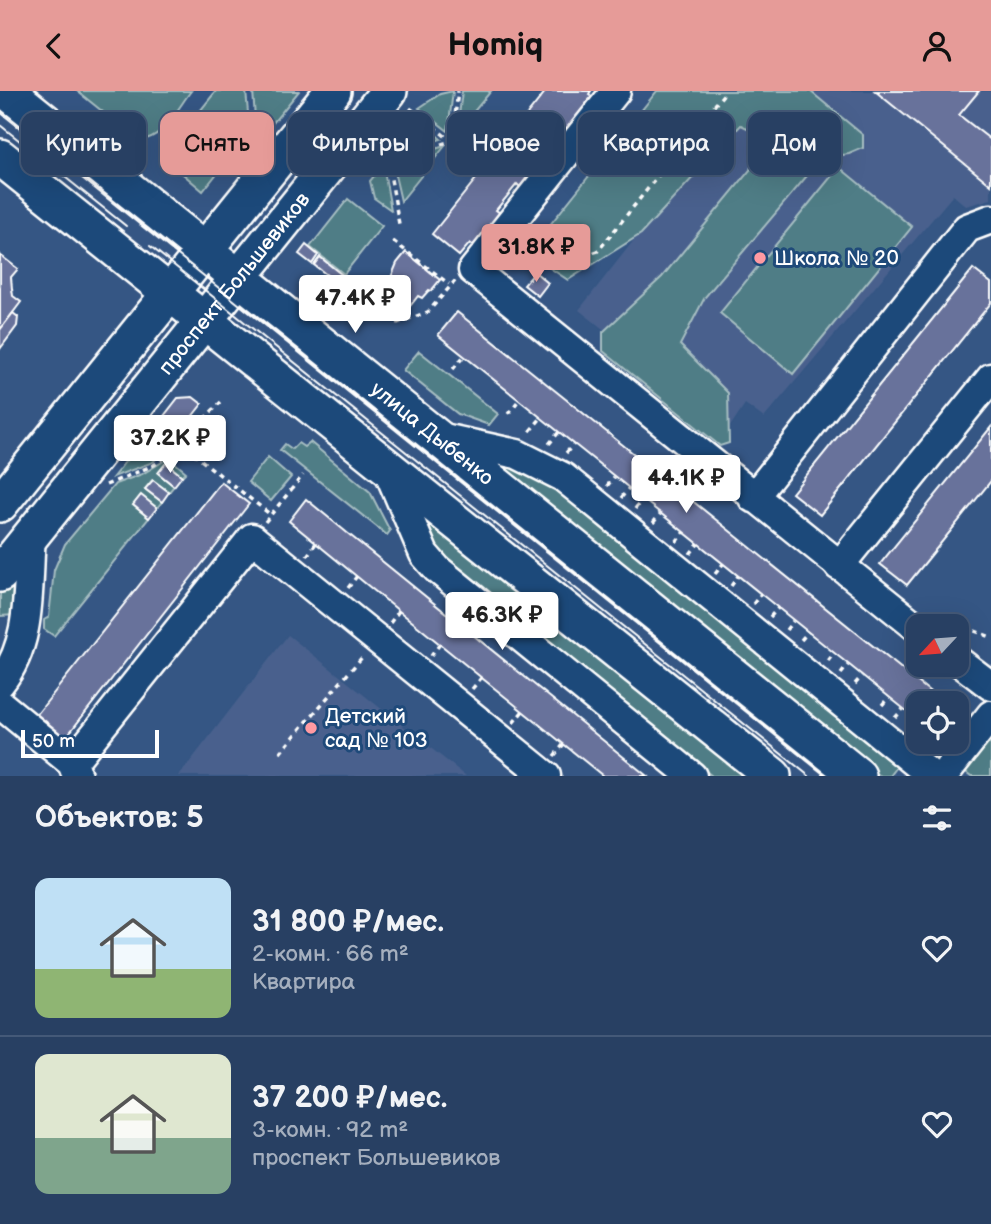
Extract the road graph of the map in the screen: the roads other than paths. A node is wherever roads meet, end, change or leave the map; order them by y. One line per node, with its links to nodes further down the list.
1 (7, 91): 7 (main road, улица Дыбенко)
2 (333, 91): 7 (main road, проспект Большевиков)
3 (616, 91): 14 (street)
4 (399, 99): 8 (main road, проспект Большевиков)
5 (0, 157): 9 (main road)
6 (989, 227): 14 (street)
7 (205, 251): 8 (main road, улица Дыбенко); 9 (main road, проспект Большевиков)
8 (239, 278): 10 (main road, проспект Большевиков); 12 (main road, улица Дыбенко)
9 (170, 294): 10 (main road); 15 (main road, проспект Большевиков)
10 (204, 322): 13 (main road); 16 (main road, проспект Большевиков)
11 (991, 377): 17 (street)
12 (435, 436): 29 (main road, улица Дыбенко); 30 (street)
13 (388, 470): 27 (street); 28 (main road)
14 (753, 498): 17 (street)
15 (0, 503)
16 (31, 536): 18 (main road, проспект Большевиков); 21 (street)
17 (839, 566): 19 (street)
18 (0, 574)
19 (906, 619)
20 (970, 670): 22 (street)
21 (0, 683)
22 (991, 686)
23 (0, 704): 25 (street)
24 (991, 715): 31 (street)
25 (75, 769): 26 (street)
26 (547, 776)
27 (692, 776)
28 (773, 776)
29 (858, 776)
30 (932, 776)
31 (943, 776)

